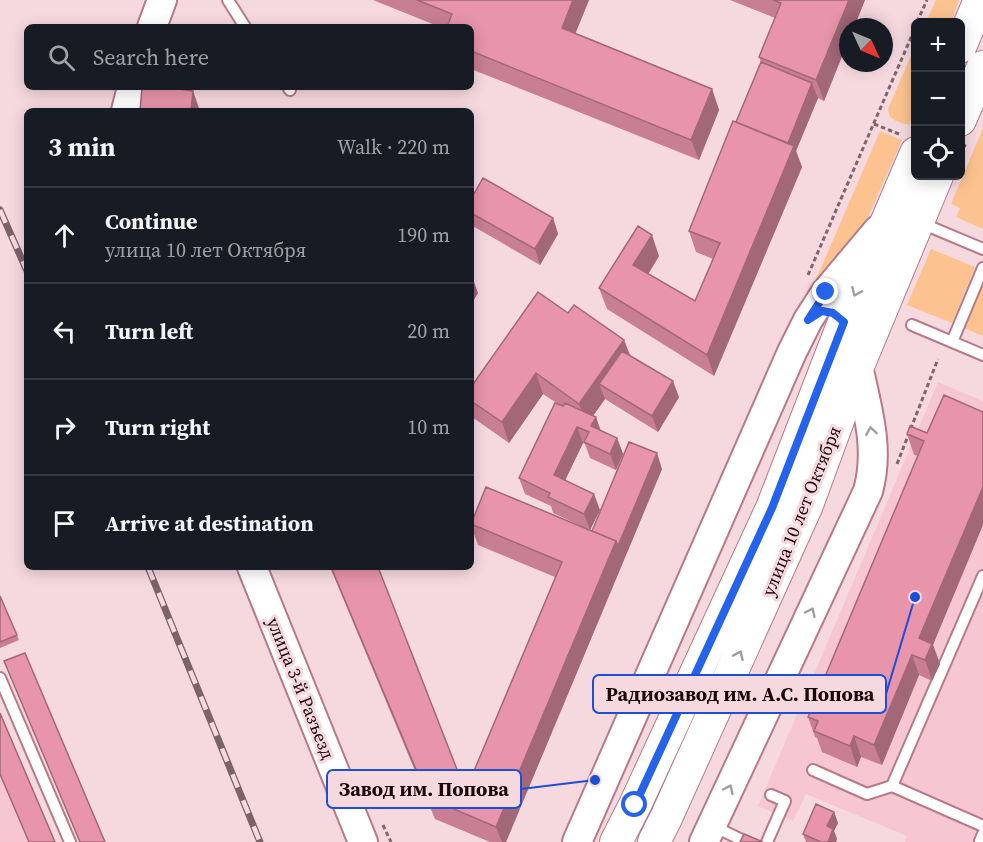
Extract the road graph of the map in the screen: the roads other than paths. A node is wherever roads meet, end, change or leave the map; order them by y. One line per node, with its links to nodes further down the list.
1 (162, 0): 4 (main road)
2 (228, 0): 5 (lane)
3 (980, 0): 6 (main road)
4 (153, 24)
5 (242, 24)
6 (965, 35)
7 (983, 67): 10 (main road)
8 (131, 90): 9 (main road)
9 (127, 108)
10 (965, 108)
11 (907, 143): 13 (main road, улица 10 лет Октября)
12 (935, 180): 14 (main road, улица 10 лет Октября)
13 (888, 219): 17 (main road); 18 (main road, улица 10 лет Октября, one-way to 18)
14 (918, 222): 15 (lane); 22 (main road, улица 10 лет Октября)
15 (983, 249)
16 (983, 268): 20 (lane)
17 (808, 320): 18 (main road); 33 (main road)
18 (844, 322): 34 (main road, улица 10 лет Октября)
19 (912, 325): 20 (lane)
20 (952, 342): 21 (lane)
21 (983, 355)
22 (858, 366): 30 (main road, one-way to 22); 35 (main road, улица 10 лет Октября, one-way to 22)
23 (253, 570): 32 (main road, улица 3-й Разъезд)
24 (983, 576): 27 (lane)
25 (0, 678): 31 (lane)
26 (813, 770): 27 (lane)
27 (892, 786): 29 (lane)
28 (771, 795): 37 (lane)
29 (983, 826)
30 (708, 834): 36 (lane)
31 (70, 842)
32 (363, 842)
33 (577, 842)
34 (616, 842)
35 (654, 842)
36 (748, 842)
37 (767, 842)

